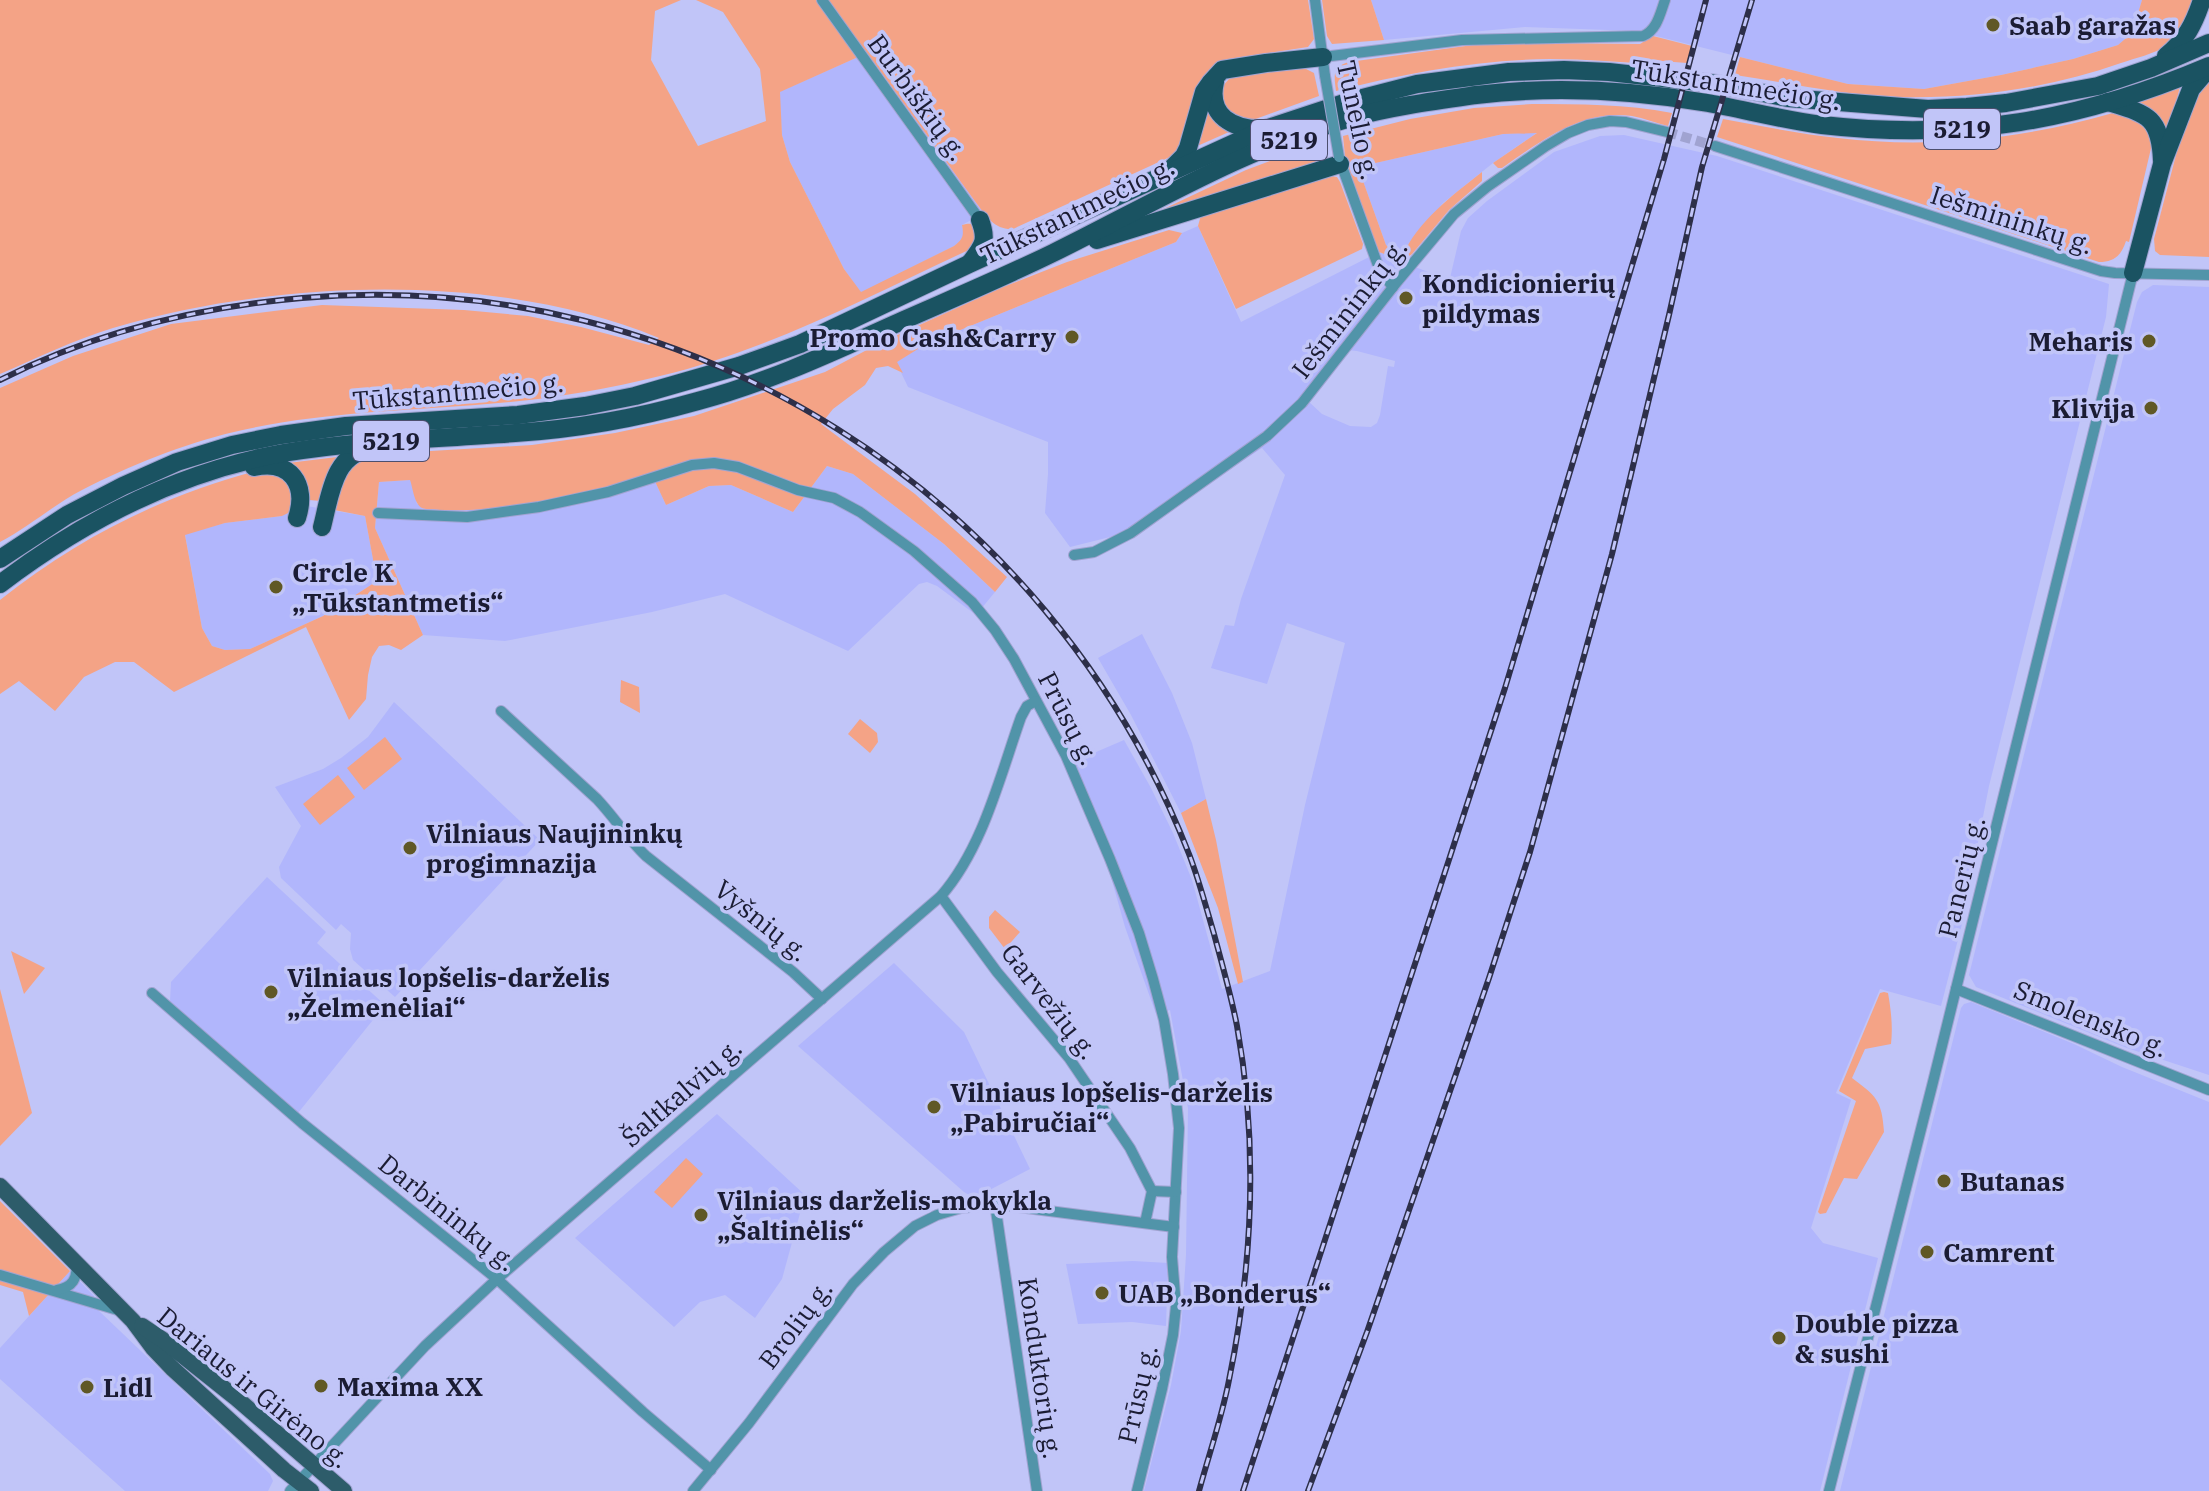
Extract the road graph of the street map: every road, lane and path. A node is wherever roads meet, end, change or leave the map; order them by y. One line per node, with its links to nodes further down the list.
1 (822, 0): 17 (street, Burbiškių g.)
2 (1315, 0): 6 (street, Tunelio g.)
3 (1665, 0): 6 (street)
4 (2202, 0): 8 (highway)
5 (2209, 43): 8 (highway, Tūkstantmečio g. / 5219)
6 (1324, 66): 9 (highway); 14 (street, Tunelio g., bridge)
7 (2209, 67): 10 (highway, Tūkstantmečio g. / 5219); 15 (highway)
8 (2151, 68): 11 (highway, Tūkstantmečio g. / 5219)
9 (1217, 76): 11 (highway); 16 (highway)
10 (2108, 102): 15 (highway); 19 (highway, Tūkstantmečio g. / 5219)
11 (1265, 129): 16 (highway, Tūkstantmečio g. / 5219)
12 (1667, 132): 23 (street, Iešmininkų g.)
13 (1715, 146): 21 (street, Iešmininkų g.)
14 (1340, 160): 19 (highway); 23 (street, Tunelio g.)
15 (2162, 164): 21 (highway)
16 (1162, 176): 18 (highway, Tūkstantmečio g. / 5219)
17 (980, 220): 18 (highway); 20 (highway)
18 (1024, 239): 20 (highway, Tūkstantmečio g. / 5219)
19 (1049, 255): 24 (highway, Tūkstantmečio g. / 5219)
20 (969, 264): 30 (highway, Tūkstantmečio g. / 5219)
21 (2133, 273): 22 (street, Iešmininkų g.); 35 (street, Panerių g.)
22 (2209, 275)
23 (1393, 287): 29 (street, Iešmininkų g.)
24 (415, 439): 25 (highway, Tūkstantmečio g. / 5219); 28 (highway)
25 (196, 477): 27 (highway); 31 (highway, Tūkstantmečio g. / 5219)
26 (378, 513): 32 (street, Prūsų g.)
27 (297, 518)
28 (322, 527)
29 (1074, 555)
30 (3, 556)
31 (0, 584)
32 (1036, 701): 34 (street, Šaltkalvių g.); 41 (street, Prūsų g.)
33 (501, 711): 37 (street, Vyšnių g.)
34 (941, 896): 37 (street, Šaltkalvių g.); 40 (street, Garvežių g.)
35 (1956, 989): 38 (street, Smolensko g.); 57 (street, Panerių g.)
36 (152, 993): 47 (street, Darbininkų g.)
37 (822, 999): 47 (street, Šaltkalvių g.)
38 (2209, 1090)
39 (0, 1186): 45 (main road, Dariaus ir Girėno g.)
40 (1152, 1191): 41 (street); 43 (street)
41 (1176, 1192): 44 (street, Prūsų g.)
42 (995, 1204): 43 (street, Brolių g.); 51 (street, Brolių g.); 55 (street, Konduktorių g.)
43 (1145, 1223): 44 (street, Brolių g.)
44 (1174, 1227): 56 (street, Prūsų g.)
45 (77, 1263): 48 (street); 49 (main road, Dariaus ir Girėno g.)
46 (0, 1275): 48 (street)
47 (497, 1279): 50 (street, Šaltkalvių g.); 51 (street, Darbininkų g.)
48 (55, 1291): 49 (street)
49 (129, 1316): 50 (main road, Dariaus ir Girėno g.); 52 (main road, Dariaus ir Girėno g.)
50 (314, 1466): 52 (street, Šaltkalvių g.); 53 (main road, Dariaus ir Girėno g.)
51 (711, 1470): 54 (street, Brolių g.)
52 (300, 1488)
53 (344, 1491)
54 (693, 1491)
55 (1037, 1491)
56 (1137, 1491)
57 (1829, 1491)

